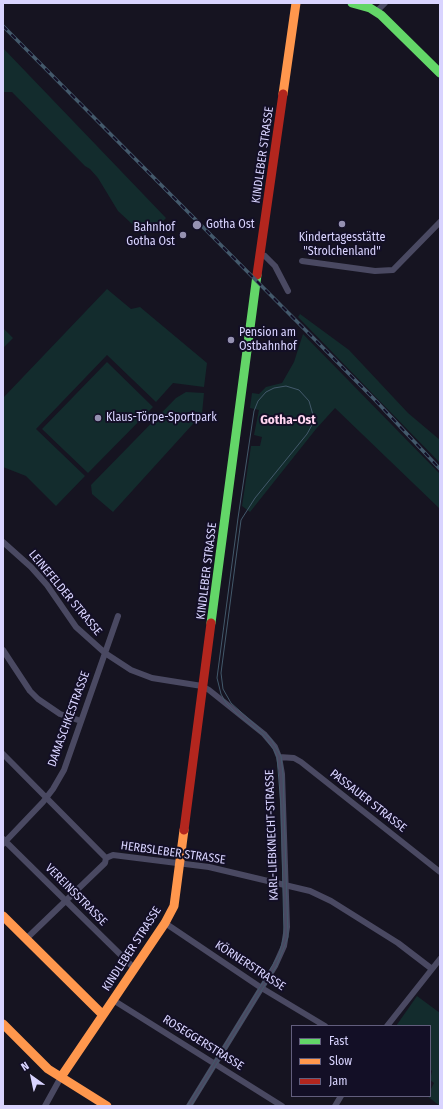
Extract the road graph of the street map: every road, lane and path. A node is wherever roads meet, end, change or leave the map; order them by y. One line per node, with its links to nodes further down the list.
1 (296, 3): 14 (main road, KINDLEBER STRASSE)
2 (352, 3): 4 (main road)
3 (385, 3): 4 (street)
4 (377, 11): 5 (main road)
5 (440, 73)
6 (440, 222): 8 (street)
7 (264, 256): 9 (street)
8 (302, 261)
9 (288, 291)
10 (3, 542): 13 (street, LEINEFELDER STRASSE)
11 (118, 616): 13 (street, DAMASCHKESTRASSE)
12 (3, 650): 15 (street)
13 (105, 653): 14 (street, LEINEFELDER STRASSE); 15 (street, DAMASCHKESTRASSE)
14 (202, 686): 17 (street, KARL-LIEBKNECHT-STRASSE); 21 (main road, KINDLEBER STRASSE)
15 (81, 721): 18 (street, DAMASCHKESTRASSE)
16 (3, 754): 18 (street, HERBSLEBER STRASSE)
17 (279, 756): 22 (street, PASSAUER STRASSE); 23 (street, KARL-LIEBKNECHT-STRASSE)
18 (47, 798): 19 (street, DAMASCHKESTRASSE); 20 (street, HERBSLEBER STRASSE)
19 (4, 842): 24 (street, VEREINSSTRASSE)
20 (106, 858): 21 (street, HERBSLEBER STRASSE); 24 (street)
21 (179, 865): 23 (street, HERBSLEBER STRASSE); 26 (main road, KINDLEBER STRASSE)
22 (440, 872)
23 (286, 886): 30 (street, HERBSLEBER STRASSE); 31 (street, KARL-LIEBKNECHT-STRASSE)
24 (67, 901): 27 (street); 29 (street, VEREINSSTRASSE)
25 (3, 916): 27 (main road)
26 (165, 924): 29 (main road, KINDLEBER STRASSE); 31 (street, KÖRNERSTRASSE)
27 (26, 939): 33 (main road)
28 (440, 958): 30 (street)
29 (134, 968): 32 (main road, KINDLEBER STRASSE)
30 (432, 969): 36 (street)
31 (262, 988): 35 (street, KÖRNERSTRASSE); 37 (street, KARL-LIEBKNECHT-STRASSE)
32 (113, 1000): 33 (main road, KINDLEBER STRASSE); 37 (street, ROSEGGERSTRASSE)
33 (103, 1015): 38 (main road, KINDLEBER STRASSE)
34 (3, 1024): 38 (main road)
35 (323, 1025)
36 (388, 1025)
37 (215, 1064): 42 (street, KARL-LIEBKNECHT-STRASSE); 43 (street, ROSEGGERSTRASSE)
38 (61, 1078): 40 (street, KINDLEBER STRASSE); 41 (main road)
39 (340, 1097): 44 (street)
40 (45, 1106)
41 (106, 1106)
42 (189, 1106)
43 (282, 1106)
44 (335, 1106)

